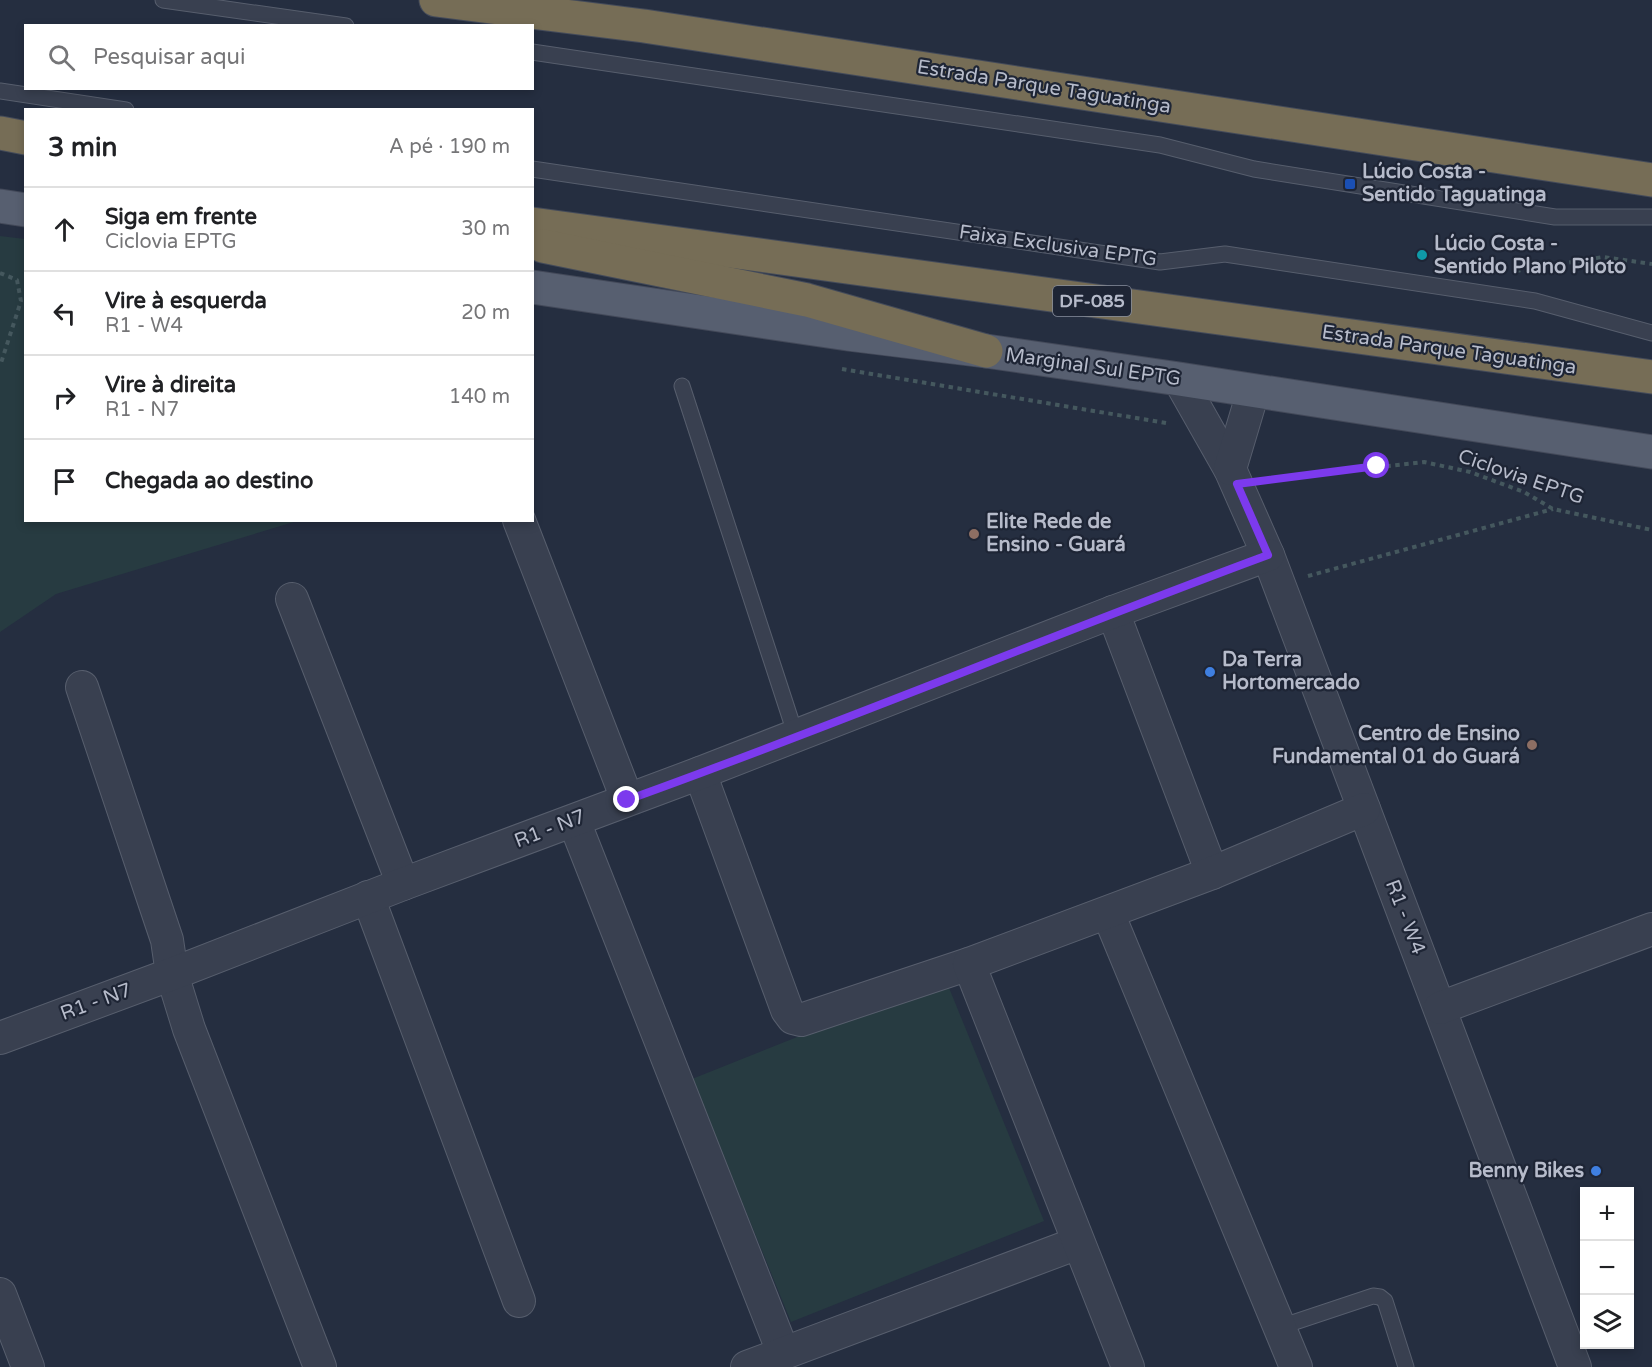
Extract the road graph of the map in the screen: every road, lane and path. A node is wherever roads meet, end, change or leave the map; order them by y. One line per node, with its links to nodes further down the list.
1 (163, 0): 4 (lane)
2 (436, 0): 5 (highway, Estrada Parque Taguatinga)
3 (585, 0): 5 (highway)
4 (332, 24)
5 (644, 26): 12 (highway, Estrada Parque Taguatinga)
6 (534, 52): 15 (lane)
7 (0, 91): 8 (lane)
8 (113, 108)
9 (0, 133): 10 (highway)
10 (24, 138)
11 (534, 169): 22 (lane, Faixa Exclusiva EPTG)
12 (1652, 180)
13 (0, 206): 14 (main road)
14 (24, 210)
15 (1652, 217)
16 (534, 224): 26 (highway, Estrada Parque Taguatinga / DF-085)
17 (534, 244): 23 (highway)
18 (1652, 264): 19 (path)
19 (1516, 271)
20 (0, 273): 24 (path)
21 (534, 286): 23 (main road, Marginal Sul EPTG)
22 (1652, 333)
23 (986, 351): 27 (main road, Marginal Sul EPTG)
24 (0, 366)
25 (839, 369): 30 (path)
26 (1652, 377)
27 (1179, 379): 29 (main road, Marginal Sul EPTG); 30 (street, R1 - W4)
28 (682, 386): 41 (lane)
29 (1253, 392): 31 (main road, Marginal Sul EPTG); 32 (street)
30 (1208, 430): 32 (street, R1 - W4)
31 (1652, 452)
32 (1234, 477): 33 (path, Ciclovia EPTG); 36 (street, R1 - W4)
33 (1553, 509): 35 (path, Ciclovia EPTG); 37 (path)
34 (520, 522): 43 (street)
35 (1652, 530)
36 (1268, 555): 37 (street, R1 - W4); 39 (street, R1 - N7)
37 (1282, 592): 44 (street, R1 - W4)
38 (292, 599): 47 (street)
39 (1113, 612): 41 (street, R1 - N7); 46 (street)
40 (82, 687): 52 (street)
41 (796, 736): 42 (street, R1 - N7)
42 (700, 773): 43 (street, R1 - N7); 51 (street)
43 (627, 800): 45 (street, R1 - N7)
44 (1364, 809): 46 (street); 53 (street, R1 - W4)
45 (574, 821): 47 (street, R1 - N7); 59 (street)
46 (1212, 873): 49 (street)
47 (403, 884): 48 (street, R1 - N7)
48 (368, 897): 52 (street, R1 - N7); 57 (street)
49 (1108, 913): 51 (street); 58 (street)
50 (1652, 928): 53 (street)
51 (969, 964): 55 (street)
52 (172, 974): 54 (street, R1 - N7); 61 (street)
53 (1440, 1008): 66 (street, R1 - W4)
54 (0, 1038)
55 (1078, 1243): 59 (street); 63 (street)
56 (0, 1294): 60 (street)
57 (519, 1301)
58 (1280, 1327): 64 (street); 65 (lane)
59 (783, 1352): 62 (street)
60 (28, 1367)
61 (320, 1367)
62 (747, 1367)
63 (1128, 1367)
64 (1296, 1367)
65 (1406, 1367)
66 (1575, 1367)

